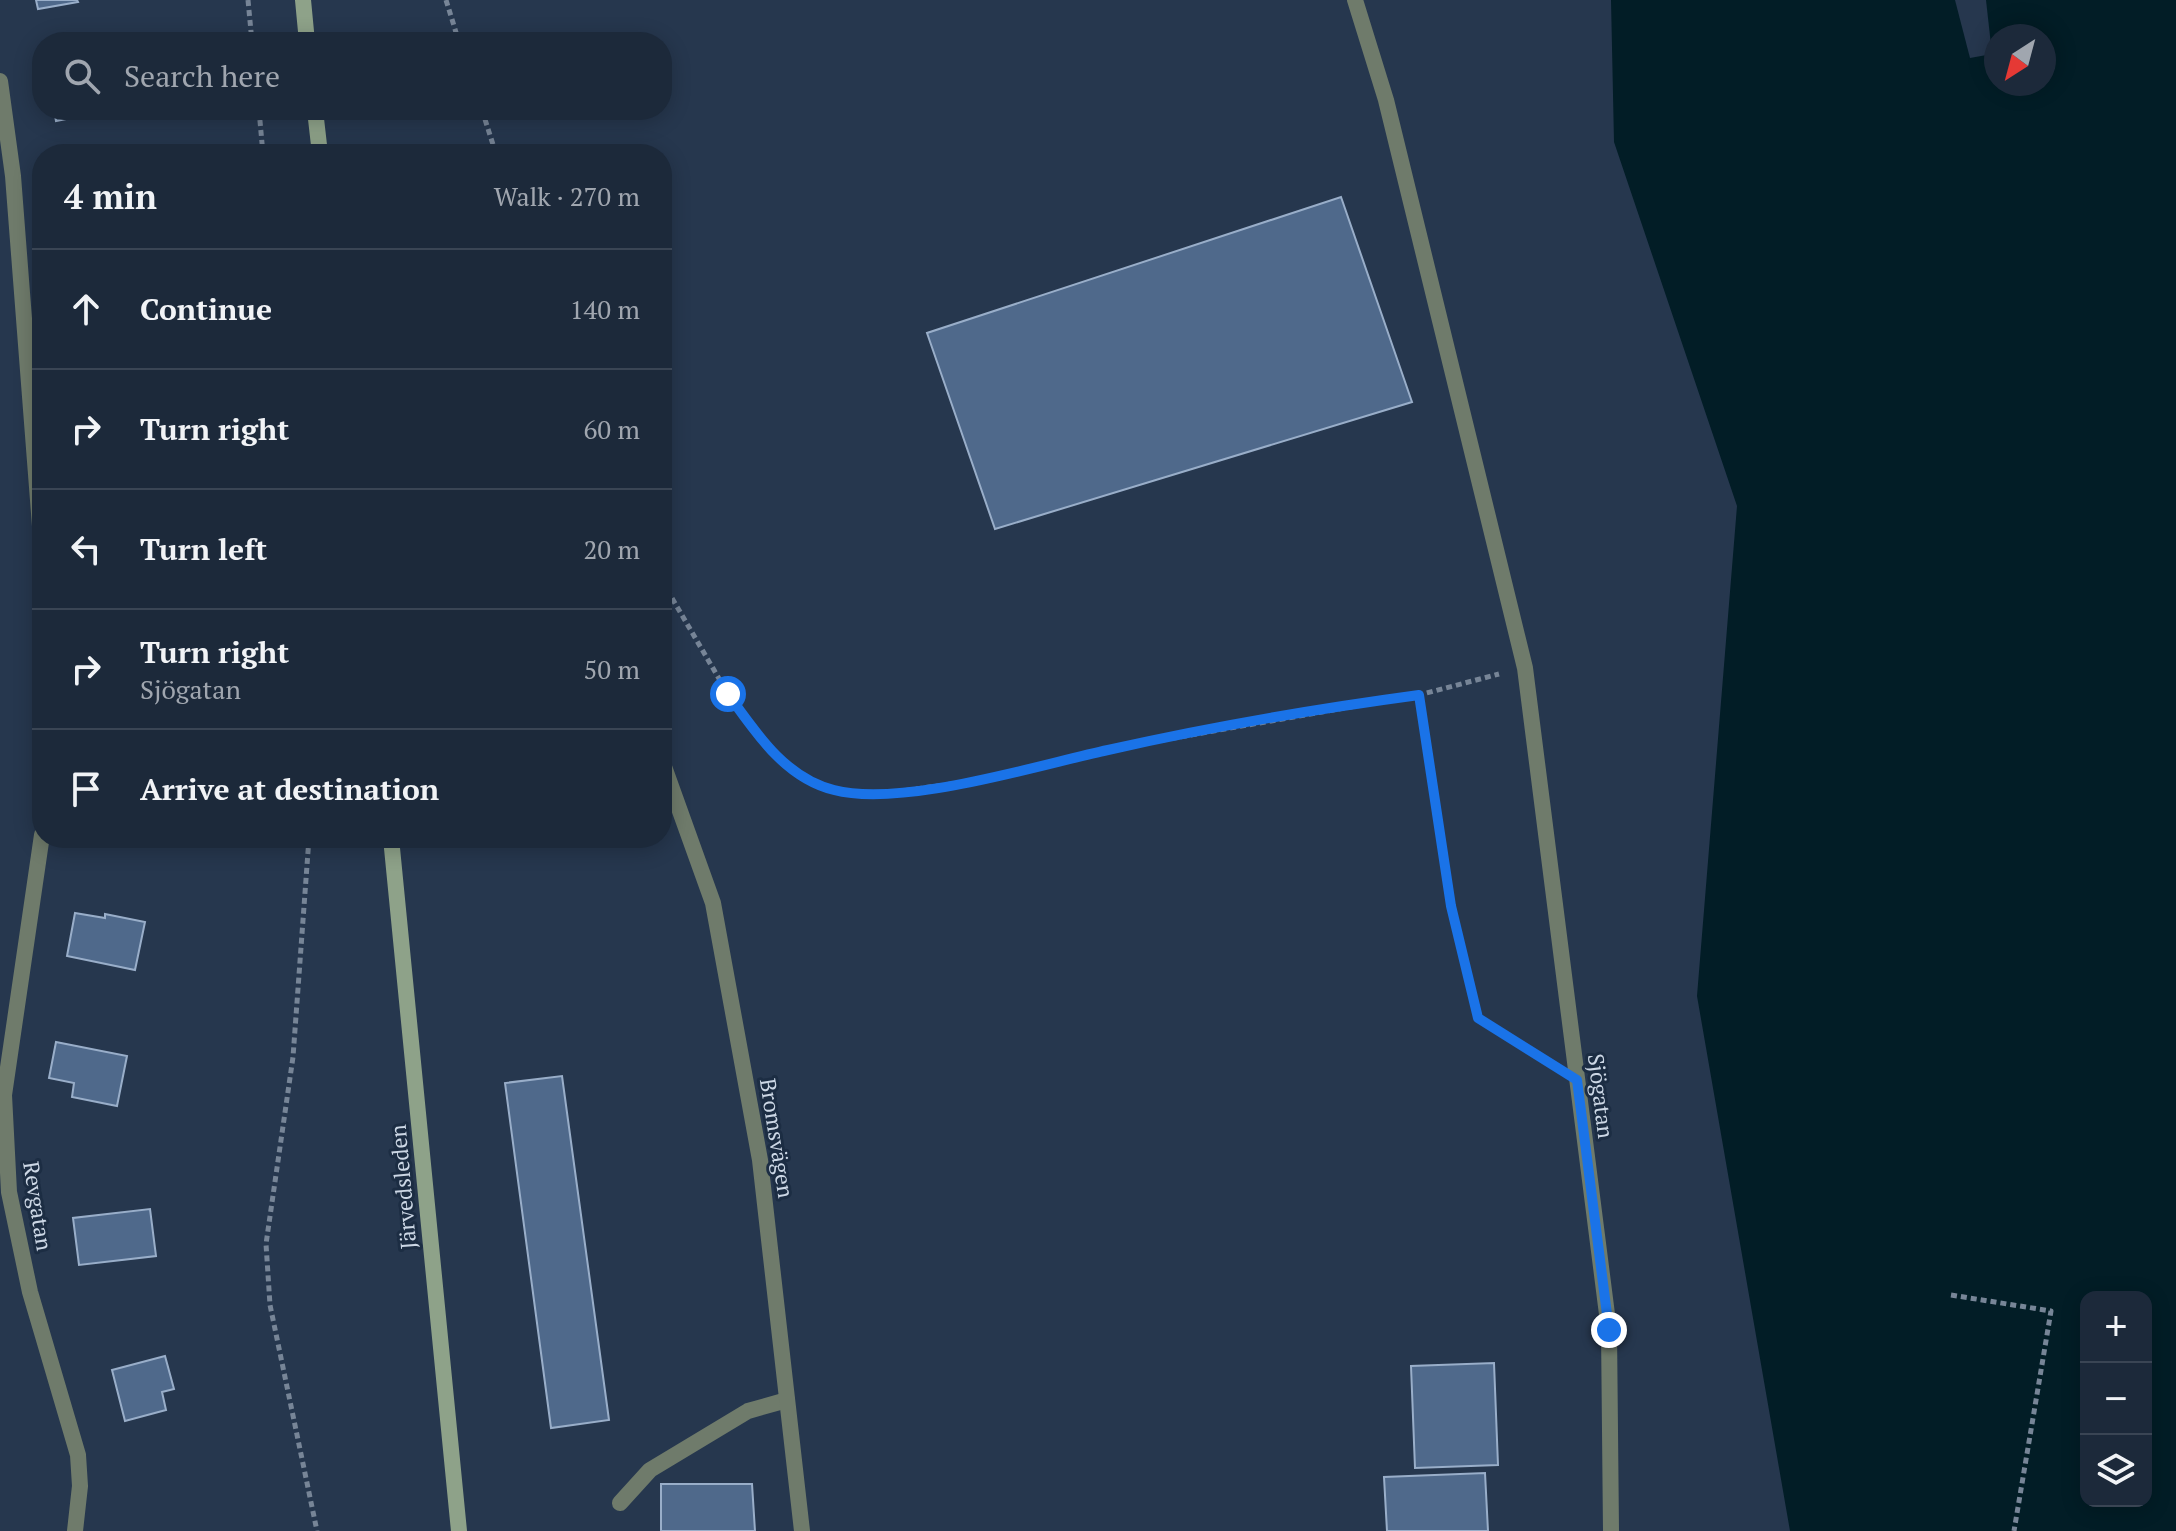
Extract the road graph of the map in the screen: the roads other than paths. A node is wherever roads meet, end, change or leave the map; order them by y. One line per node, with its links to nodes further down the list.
1 (303, 0): 3 (main road)
2 (1355, 0): 16 (street, Sjögatan)
3 (306, 32)
4 (0, 81): 7 (street)
5 (316, 120): 6 (main road)
6 (319, 144)
7 (32, 422)
8 (672, 789): 11 (street, Bromsvägen)
9 (40, 848): 13 (street, Revgatan)
10 (392, 848): 14 (main road, Järvedsleden)
11 (787, 1400): 12 (street); 15 (street, Bromsvägen)
12 (620, 1503)
13 (75, 1531)
14 (459, 1531)
15 (802, 1531)
16 (1611, 1531)

